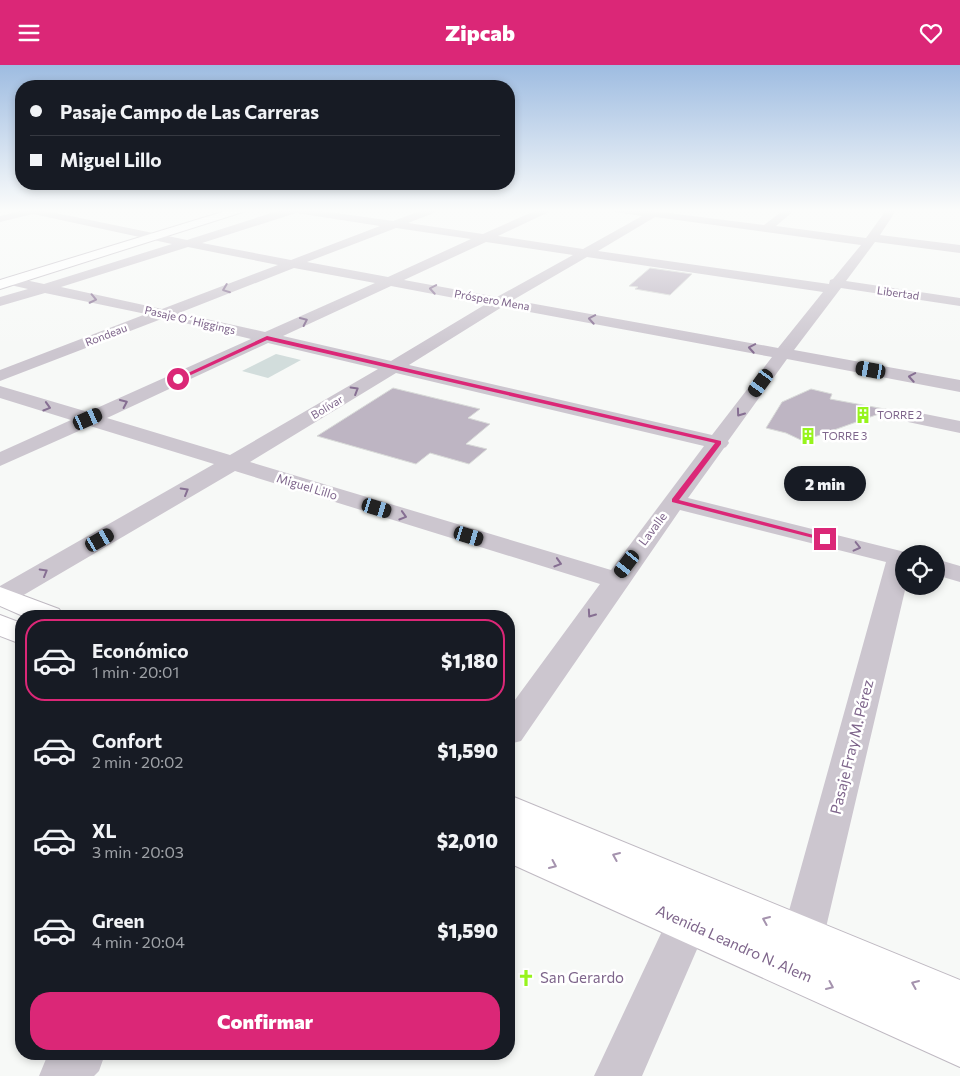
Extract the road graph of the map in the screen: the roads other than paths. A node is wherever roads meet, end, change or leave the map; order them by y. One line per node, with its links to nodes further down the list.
1 (82, 256): 10 (main road)
2 (146, 256): 13 (street)
3 (258, 256): 9 (street, Próspero Mena)
4 (312, 256): 9 (street, Rondeau)
5 (443, 256): 11 (street)
6 (580, 256): 15 (street, Bolívar)
7 (610, 256): 12 (street, Libertad)
8 (858, 256): 12 (street, Lavalle)
9 (294, 263): 11 (street, Próspero Mena); 17 (street, Rondeau, one-way to 17)
10 (4, 281): 13 (street, Pasaje O´Higgings)
11 (390, 281): 15 (street, Próspero Mena, one-way to 11); 18 (street, one-way to 11)
12 (833, 286): 16 (street, Libertad); 19 (street, Lavalle)
13 (44, 288): 14 (street); 17 (street, Pasaje O´Higgings, one-way to 17)
14 (0, 301)
15 (499, 301): 19 (street, Próspero Mena, one-way to 15); 20 (street, Bolívar)
16 (960, 302)
17 (161, 313): 18 (street, Pasaje O´Higgings); 21 (street, Rondeau)
18 (267, 338): 20 (street, Pasaje O´Higgings); 25 (street, one-way to 18)
19 (783, 353): 22 (street, Próspero Mena, one-way to 19); 27 (street, Lavalle, one-way to 27)
20 (394, 367): 27 (street, Pasaje O´Higgings); 29 (street, Bolívar, one-way to 20)
21 (0, 376)
22 (960, 386)
23 (0, 392): 25 (street, Miguel Lillo, one-way to 25)
24 (914, 418): 26 (street)
25 (88, 419): 28 (street); 29 (street, Miguel Lillo)
26 (960, 427)
27 (719, 443): 30 (street, Lavalle)
28 (0, 460)
29 (231, 464): 34 (street, Miguel Lillo, one-way to 34); 36 (street, Bolívar, one-way to 29)
30 (674, 501): 31 (street, one-way to 31); 34 (street, Lavalle)
31 (895, 557)
32 (945, 570): 33 (street)
33 (960, 574)
34 (615, 580): 39 (street, Lavalle, one-way to 39)
35 (895, 586): 43 (street, Pasaje Fray M. Pérez)
36 (1, 604): 37 (main road); 38 (main road)
37 (25, 610)
38 (15, 625)
39 (515, 723)
40 (515, 814): 43 (main road, one-way to 40)
41 (515, 848): 42 (main road, Avenida Leandro N. Alem, one-way to 42)
42 (687, 923): 45 (main road, Avenida Leandro N. Alem, one-way to 45); 48 (street)
43 (803, 936): 44 (main road, one-way to 43)
44 (960, 1003)
45 (960, 1043)
46 (77, 1060): 47 (street)
47 (63, 1076)
48 (618, 1076)

